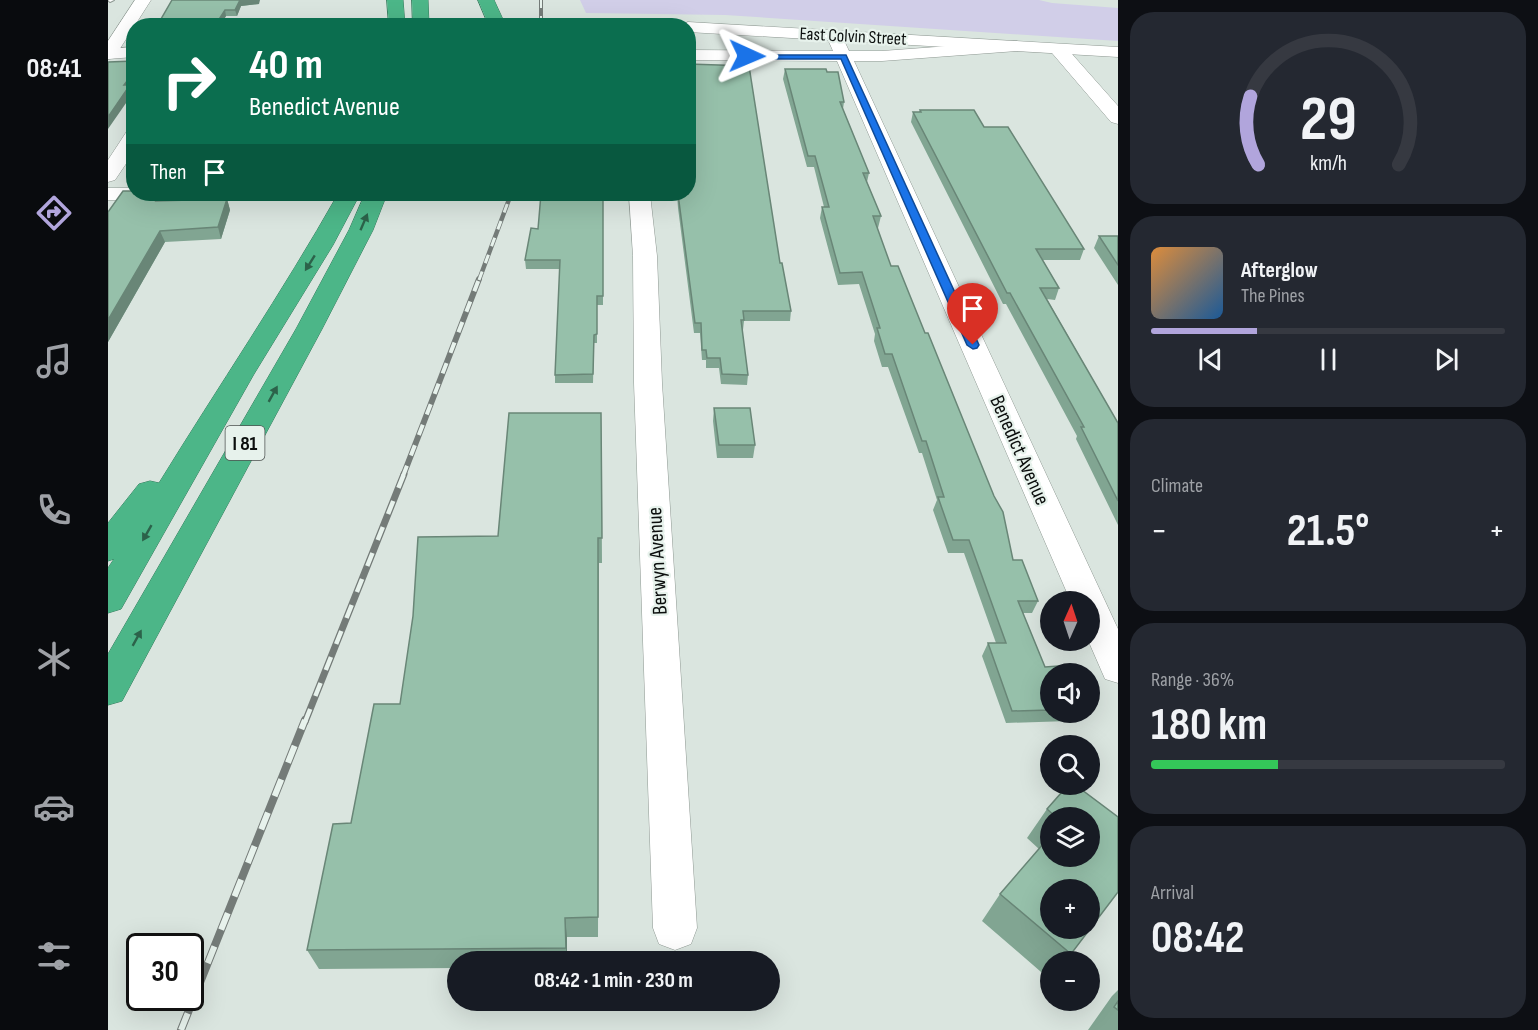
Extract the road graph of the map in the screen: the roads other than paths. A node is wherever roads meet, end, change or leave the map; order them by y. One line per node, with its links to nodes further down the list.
1 (143, 0): 4 (street)
2 (395, 0): 5 (highway)
3 (486, 0): 6 (highway)
4 (131, 18)
5 (396, 18)
6 (494, 18)
7 (126, 26): 14 (street)
8 (696, 28): 9 (street, East Colvin Street)
9 (838, 46): 10 (street, East Colvin Street); 10 (street, East Colvin Street); 15 (street, East Colvin Street); 26 (street, Benedict Avenue)
10 (1017, 46): 11 (street, East Colvin Street)
11 (1058, 49): 12 (street, East Colvin Street); 16 (street)
12 (1118, 52)
13 (126, 53): 14 (street)
14 (108, 54)
15 (696, 55)
16 (1118, 118)
17 (126, 148): 18 (street)
18 (108, 176)
19 (108, 194): 20 (street)
20 (126, 194)
21 (345, 201): 24 (highway, I 81, one-way to 24)
22 (373, 201): 30 (highway, I 81, one-way to 22)
23 (640, 201): 31 (street, Berwyn Avenue)
24 (240, 374): 25 (highway); 27 (highway, I 81, one-way to 27)
25 (108, 548)
26 (1083, 591)
27 (108, 599)
28 (1100, 629): 29 (street, Benedict Avenue)
29 (1118, 668)
30 (108, 689)
31 (675, 928)

